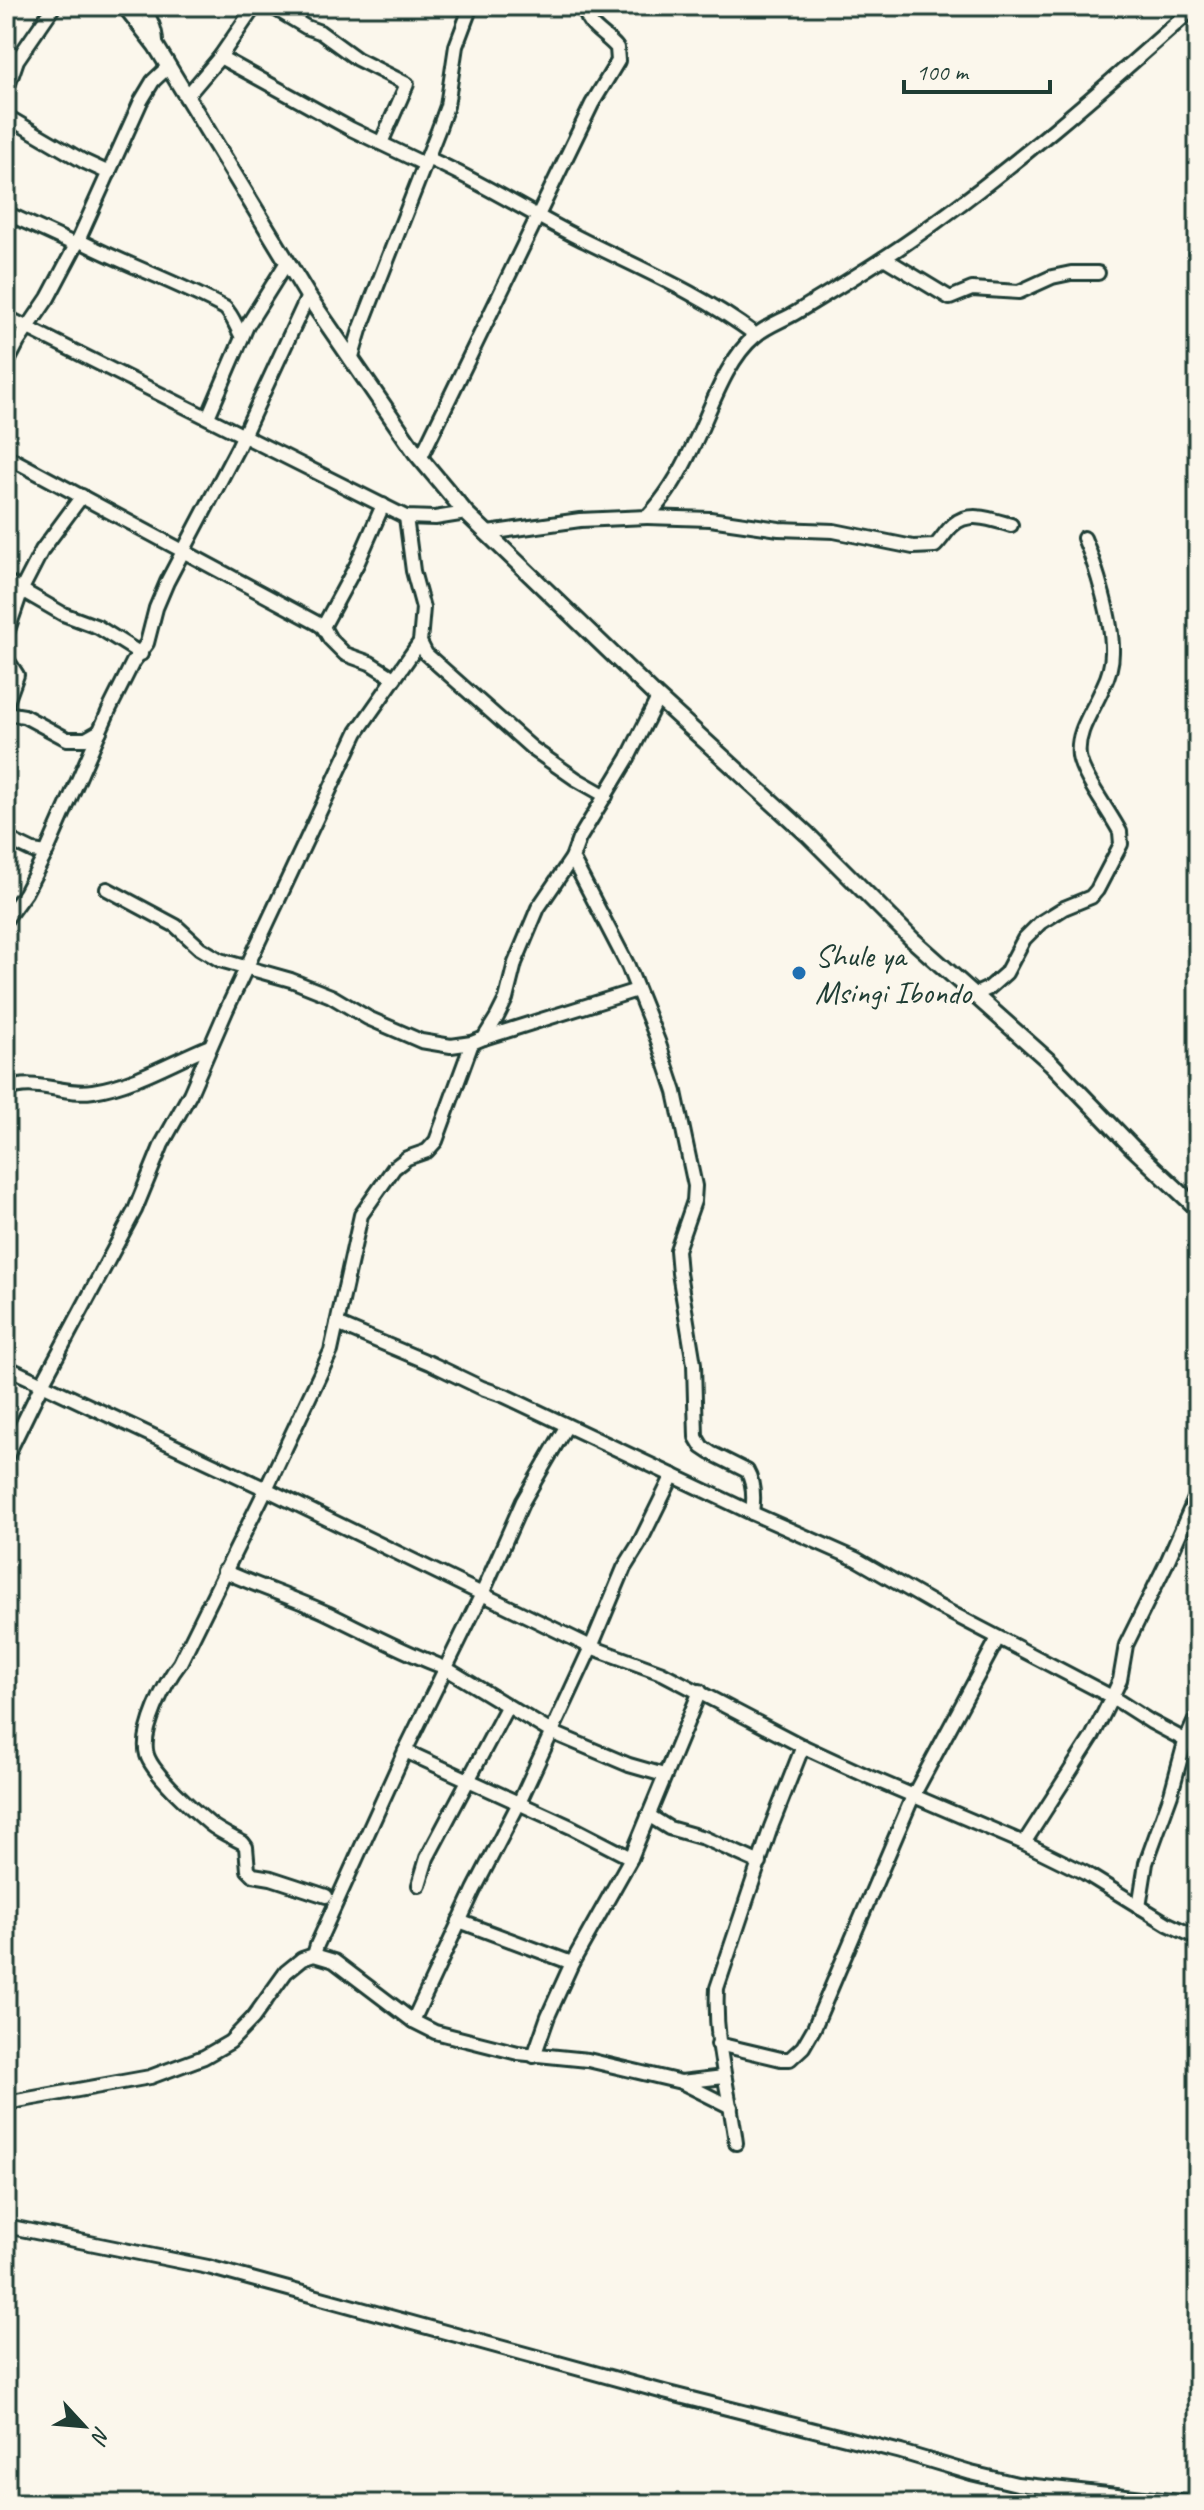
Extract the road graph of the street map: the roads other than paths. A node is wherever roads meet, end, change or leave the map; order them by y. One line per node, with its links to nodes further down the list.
1 (54, 6): 12 (street)
2 (125, 6): 9 (main road)
3 (144, 6): 9 (street)
4 (255, 6): 10 (street)
5 (271, 6): 15 (street)
6 (471, 6): 16 (street)
7 (585, 6): 19 (street)
8 (1196, 6): 21 (street)
9 (156, 46): 11 (main road)
10 (220, 57): 13 (street); 15 (street)
11 (168, 67): 13 (main road); 17 (street)
12 (6, 92)
13 (187, 96): 22 (main road)
14 (6, 116): 17 (street)
15 (381, 143): 16 (street)
16 (425, 161): 19 (street); 29 (street)
17 (109, 173): 20 (street)
18 (6, 213): 20 (street)
19 (537, 215): 27 (street); 34 (street)
20 (77, 242): 26 (street); 28 (street)
21 (884, 258): 23 (street); 27 (street)
22 (287, 262): 24 (main road); 28 (street)
23 (1098, 273)
24 (308, 296): 29 (main road); 32 (street)
25 (6, 317): 26 (street)
26 (29, 328): 30 (street); 31 (street)
27 (756, 335): 39 (street)
28 (242, 337): 31 (street)
29 (351, 360): 34 (main road)
30 (6, 365)
31 (208, 417): 32 (street)
32 (244, 435): 36 (street); 43 (street)
33 (6, 456): 35 (street)
34 (420, 459): 37 (main road)
35 (82, 496): 43 (street); 45 (street)
36 (383, 505): 38 (street); 46 (street)
37 (466, 513): 38 (street); 41 (main road)
38 (406, 517): 48 (street)
39 (647, 517): 40 (street); 41 (street)
40 (1011, 525)
41 (488, 533): 52 (main road)
42 (1084, 538): 64 (street)
43 (184, 550): 46 (street); 49 (street)
44 (6, 581): 45 (street)
45 (22, 589): 47 (street); 49 (street)
46 (323, 627): 51 (street)
47 (6, 636)
48 (420, 642): 51 (street); 56 (street)
49 (141, 654): 55 (street)
50 (6, 658): 53 (street)
51 (394, 678): 62 (street)
52 (658, 698): 56 (street); 64 (main road)
53 (6, 705)
54 (6, 713): 55 (street)
55 (100, 731): 58 (street)
56 (606, 796): 59 (street)
57 (6, 838): 58 (street)
58 (46, 853): 61 (street)
59 (572, 858): 63 (street); 65 (street)
60 (107, 889): 62 (street)
61 (6, 919)
62 (248, 967): 65 (street); 66 (street)
63 (637, 990): 65 (street); 77 (street)
64 (976, 994): 68 (main road)
65 (478, 1041): 69 (street)
66 (210, 1046): 67 (street); 71 (street)
67 (6, 1090)
68 (1198, 1209)
69 (337, 1324): 72 (street); 75 (street)
70 (6, 1367): 71 (street)
71 (42, 1384): 73 (street); 75 (street)
72 (566, 1427): 74 (street); 79 (street)
73 (6, 1458)
74 (673, 1475): 77 (street); 81 (street)
75 (266, 1489): 78 (street); 79 (street)
76 (1198, 1492): 84 (street)
77 (752, 1513): 80 (street)
78 (224, 1571): 82 (street); 101 (street)
79 (482, 1594): 81 (street); 82 (street)
80 (998, 1638): 84 (street); 94 (street)
81 (591, 1647): 83 (street); 87 (street)
82 (442, 1667): 85 (street); 91 (street)
83 (700, 1691): 89 (street); 92 (street)
84 (1112, 1697): 88 (street); 97 (street)
85 (507, 1707): 87 (street); 93 (street)
86 (1198, 1714): 88 (street)
87 (551, 1732): 92 (street); 95 (street)
88 (1185, 1742): 90 (street); 102 (street)
89 (803, 1746): 94 (street); 99 (street)
90 (1198, 1747)
91 (405, 1751): 93 (street); 105 (street)
92 (664, 1775): 96 (street)
93 (469, 1780): 95 (street); 100 (street)
94 (913, 1796): 97 (street); 108 (street)
95 (519, 1803): 98 (street); 103 (street)
96 (648, 1815): 98 (street); 99 (street)
97 (1024, 1843): 102 (street)
98 (631, 1858): 106 (street)
99 (760, 1863): 108 (street)
100 (419, 1885)
101 (326, 1896)
102 (1139, 1907): 104 (street)
103 (459, 1921): 106 (street); 107 (street)
104 (1198, 1938)
105 (314, 1955): 107 (street); 112 (street)
106 (572, 1963): 109 (street)
107 (413, 2021): 109 (street)
108 (718, 2044): 110 (street)
109 (534, 2056): 111 (street)
110 (724, 2077): 111 (street); 113 (street)
111 (681, 2082): 113 (street)
112 (6, 2103)
113 (731, 2107): 114 (street)
114 (736, 2143)
115 (6, 2226): 116 (street)
116 (1198, 2504)

